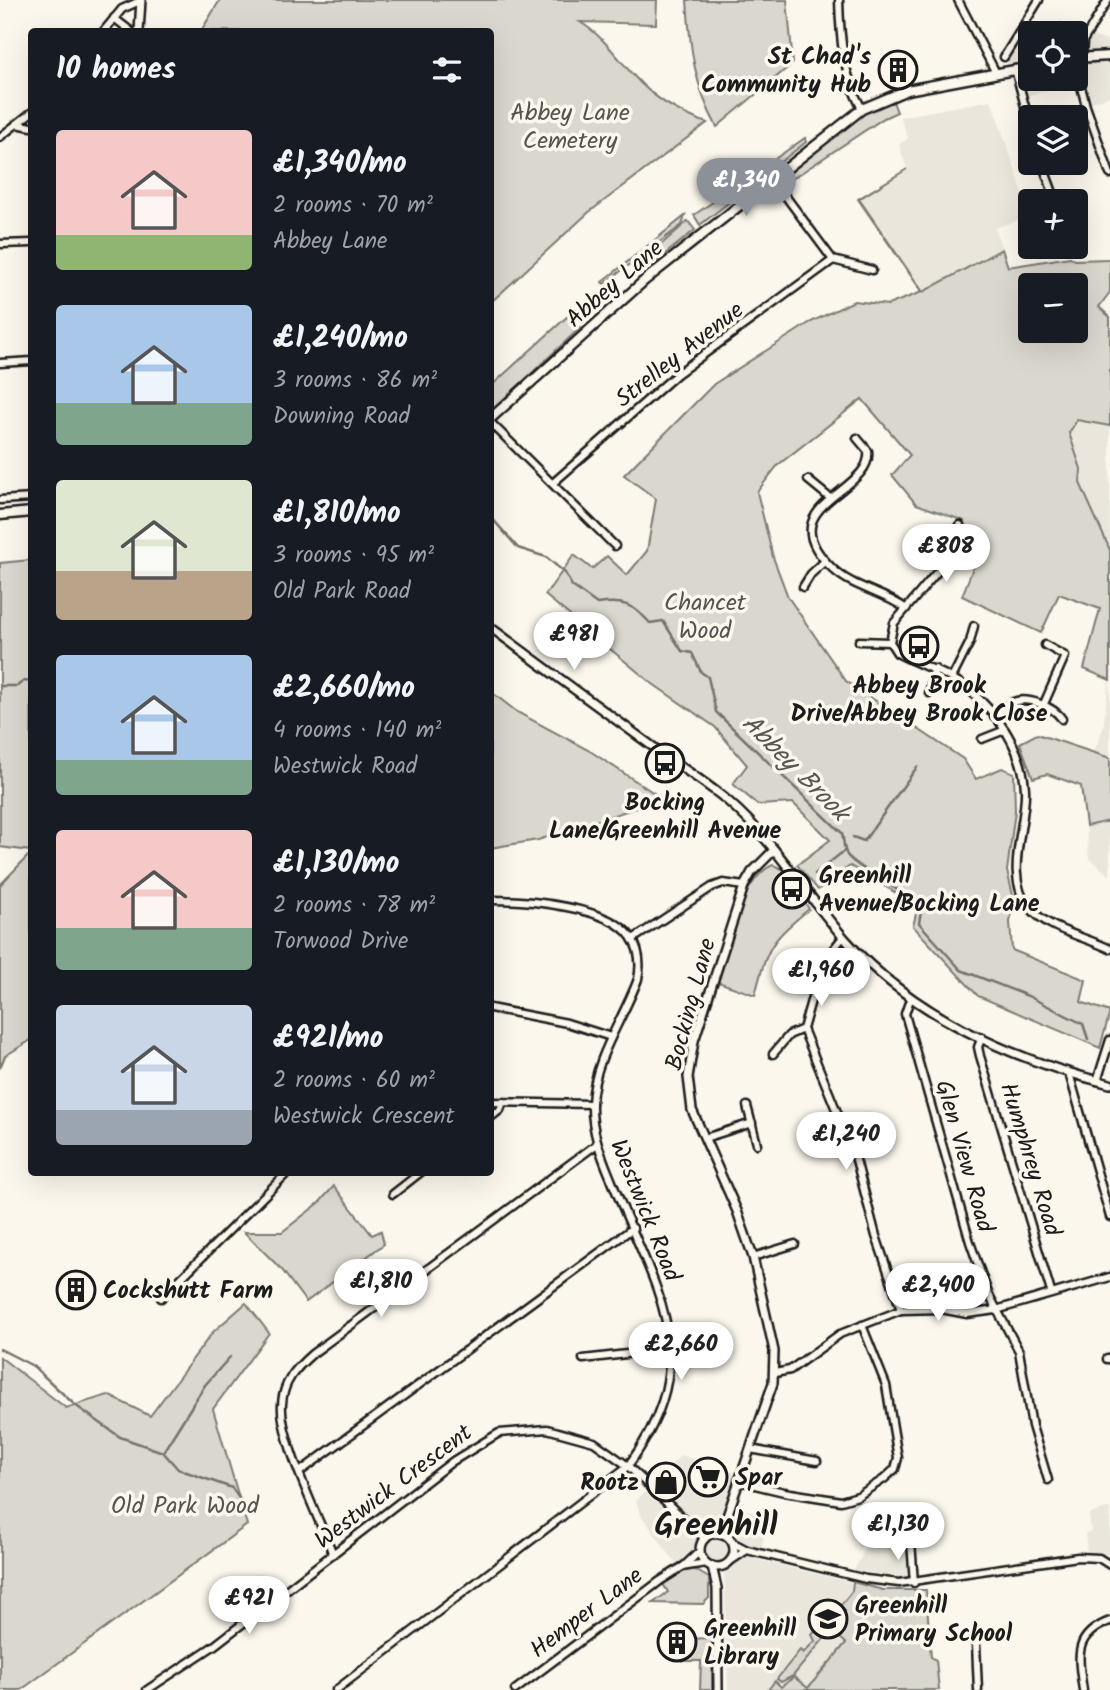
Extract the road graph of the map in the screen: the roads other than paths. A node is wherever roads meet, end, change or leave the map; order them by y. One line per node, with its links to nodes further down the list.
1 (839, 0): 19 (street)
2 (958, 0): 16 (street)
3 (1039, 0): 12 (street)
4 (1108, 0): 10 (street)
5 (140, 1): 6 (street); 9 (street)
6 (114, 18): 7 (street); 8 (street)
7 (106, 28)
8 (127, 28)
9 (139, 28)
10 (1088, 33)
11 (1110, 56): 13 (main road)
12 (1004, 57)
13 (1088, 57)
14 (1018, 68): 15 (main road, Abbey Lane)
15 (1015, 69): 16 (main road, Abbey Lane); 18 (street)
16 (996, 73): 19 (main road, Abbey Lane)
17 (1082, 91): 24 (street)
18 (1025, 105)
19 (862, 109): 25 (main road, Abbey Lane)
20 (28, 115): 21 (street)
21 (16, 124): 22 (street); 23 (street)
22 (28, 126)
23 (0, 137)
24 (1110, 174)
25 (772, 178): 28 (street); 32 (main road, Abbey Lane)
26 (28, 243): 27 (street)
27 (0, 244)
28 (833, 260): 29 (street); 36 (street, Strelley Avenue)
29 (872, 270)
30 (28, 361): 31 (street)
31 (0, 363)
32 (494, 417)
33 (494, 425): 36 (street)
34 (857, 438): 38 (street)
35 (808, 480): 38 (street)
36 (553, 483): 43 (street)
37 (28, 498): 39 (street)
38 (830, 498): 44 (street)
39 (0, 500)
40 (28, 512): 41 (main road)
41 (0, 515)
42 (960, 525): 46 (street)
43 (615, 546)
44 (825, 561): 45 (street); 46 (street)
45 (803, 587)
46 (905, 608): 50 (street)
47 (974, 626): 53 (street)
48 (494, 630): 60 (street)
49 (859, 641): 50 (street)
50 (890, 642): 52 (street)
51 (1045, 645): 55 (street)
52 (935, 669): 53 (street); 54 (street)
53 (952, 678): 56 (street)
54 (929, 693)
55 (1043, 706): 56 (street); 57 (street)
56 (994, 716): 58 (street)
57 (1062, 719)
58 (1005, 730): 59 (street); 65 (street)
59 (982, 739)
60 (774, 850): 61 (street, Bocking Lane); 63 (street)
61 (744, 886): 64 (street); 82 (street, Bocking Lane)
62 (494, 900): 64 (street)
63 (843, 937): 66 (street); 68 (street)
64 (633, 939): 69 (street, Westwick Road)
65 (1110, 949)
66 (910, 999): 70 (street); 96 (street, Glen View Road)
67 (494, 1010): 69 (street)
68 (803, 1029): 72 (street); 95 (street)
69 (611, 1037): 78 (street, Westwick Road)
70 (982, 1037): 73 (street); 93 (street, Humphrey Road)
71 (1110, 1040): 74 (street)
72 (773, 1054)
73 (1069, 1073): 74 (street); 88 (street)
74 (1097, 1081): 75 (street)
75 (1110, 1084)
76 (494, 1102): 77 (street)
77 (503, 1102): 78 (street); 80 (street)
78 (592, 1104): 83 (street, Westwick Road)
79 (747, 1106): 81 (street)
80 (494, 1115)
81 (752, 1123): 82 (street); 84 (street)
82 (705, 1138): 91 (street, Bocking Lane)
83 (597, 1144): 89 (street, Westwick Road); 104 (street)
84 (757, 1144)
85 (284, 1176): 94 (street)
86 (416, 1176): 87 (street)
87 (393, 1194)
88 (1110, 1217)
89 (633, 1228): 98 (street, Westwick Road); 104 (street)
90 (795, 1244): 91 (street)
91 (753, 1257): 100 (street, Bocking Lane)
92 (1110, 1277): 93 (street)
93 (1051, 1292): 96 (street)
94 (161, 1298)
95 (901, 1310): 96 (street); 97 (street)
96 (996, 1310): 105 (street, Glen View Road)
97 (862, 1325): 100 (street); 106 (street)
98 (671, 1349): 99 (street); 103 (street, Westwick Road)
99 (583, 1359)
100 (775, 1373): 101 (street, Bocking Lane)
101 (750, 1449): 102 (street); 106 (street, Bocking Lane)
102 (817, 1461)
103 (628, 1466): 109 (street, Westwick Crescent); 114 (street, Westwick Crescent); 125 (street, Westwick Road)
104 (301, 1471): 114 (street)
105 (1048, 1480)
106 (738, 1481): 107 (street, Bocking Lane)
107 (726, 1519): 108 (street, Bocking Lane); 110 (street, Bocking Lane)
108 (715, 1534): 109 (street); 110 (street)
109 (705, 1539): 113 (street)
110 (731, 1540): 112 (street); 115 (street)
111 (911, 1541): 120 (street)
112 (747, 1550): 115 (street); 120 (street)
113 (700, 1551): 117 (street); 119 (street, Hemper Lane)
114 (333, 1554): 124 (street, Westwick Crescent)
115 (732, 1559): 118 (street)
116 (1110, 1564): 120 (street)
117 (709, 1565): 118 (street); 119 (street, Hemper Lane); 121 (street)
118 (725, 1566): 121 (street)
119 (682, 1567): 126 (street, Hemper Lane)
120 (914, 1583)
121 (717, 1588): 127 (street)
122 (1110, 1620): 129 (street)
123 (969, 1636): 128 (street)
124 (146, 1690)
125 (336, 1690)
126 (515, 1690)
127 (718, 1690)
128 (978, 1690)
129 (1083, 1690)

